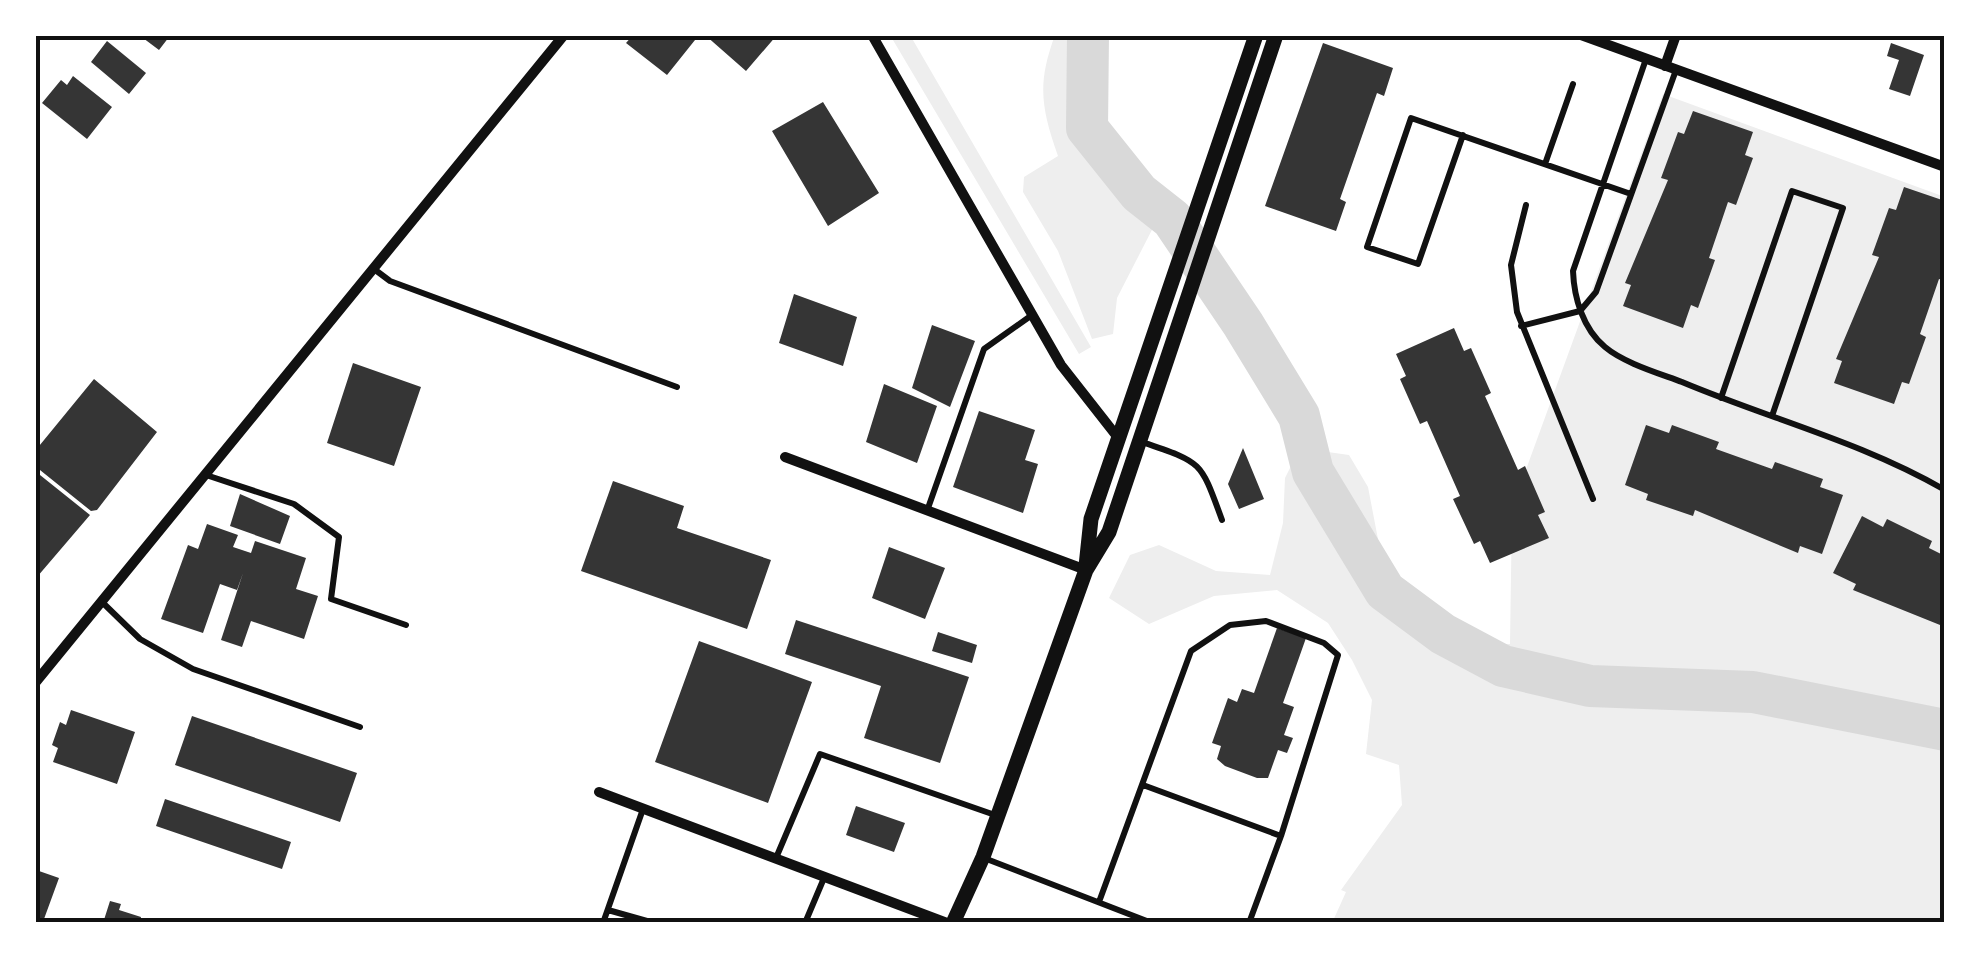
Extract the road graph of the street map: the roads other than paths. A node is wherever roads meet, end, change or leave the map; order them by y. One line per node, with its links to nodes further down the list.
1 (564, 35): 16 (street)
2 (872, 35): 18 (street)
3 (1256, 35): 23 (street)
4 (1276, 35): 24 (street)
5 (1580, 35): 7 (street)
6 (1676, 35): 8 (street)
7 (1646, 59): 8 (street); 13 (lane)
8 (1670, 68): 12 (street); 14 (lane)
9 (1573, 84): 11 (lane)
10 (1463, 135): 10 (lane); 11 (lane)
11 (1545, 164): 13 (lane)
12 (1945, 167)
13 (1603, 184): 14 (lane); 17 (lane)
14 (1631, 194): 17 (lane)
15 (1526, 205): 19 (lane)
16 (372, 269): 20 (lane); 26 (street)
17 (1580, 310): 19 (lane); 21 (lane)
18 (1032, 315): 23 (street); 29 (lane)
19 (1521, 326): 28 (lane)
20 (677, 386)
21 (1722, 398): 22 (lane); 22 (lane)
22 (1772, 416): 27 (lane)
23 (1119, 439): 31 (street)
24 (1140, 442): 30 (lane); 31 (street)
25 (785, 457): 29 (street)
26 (204, 475): 32 (street); 33 (lane)
27 (1945, 490)
28 (1593, 499)
29 (926, 512): 31 (street)
30 (1222, 520)
31 (1086, 570): 39 (street)
32 (102, 602): 34 (street); 35 (lane)
33 (406, 625)
34 (35, 683)
35 (360, 727)
36 (1143, 785): 40 (lane); 40 (lane); 44 (lane)
37 (599, 792): 38 (street)
38 (643, 810): 42 (street); 45 (lane)
39 (998, 817): 41 (street); 42 (lane)
40 (1282, 836): 51 (lane)
41 (983, 857): 44 (lane); 49 (street)
42 (775, 859): 43 (street)
43 (824, 876): 48 (lane); 49 (street)
44 (1099, 902): 50 (lane)
45 (608, 910): 46 (lane); 47 (lane)
46 (603, 923)
47 (654, 923)
48 (805, 923)
49 (950, 923)
50 (1152, 923)
51 (1249, 923)

